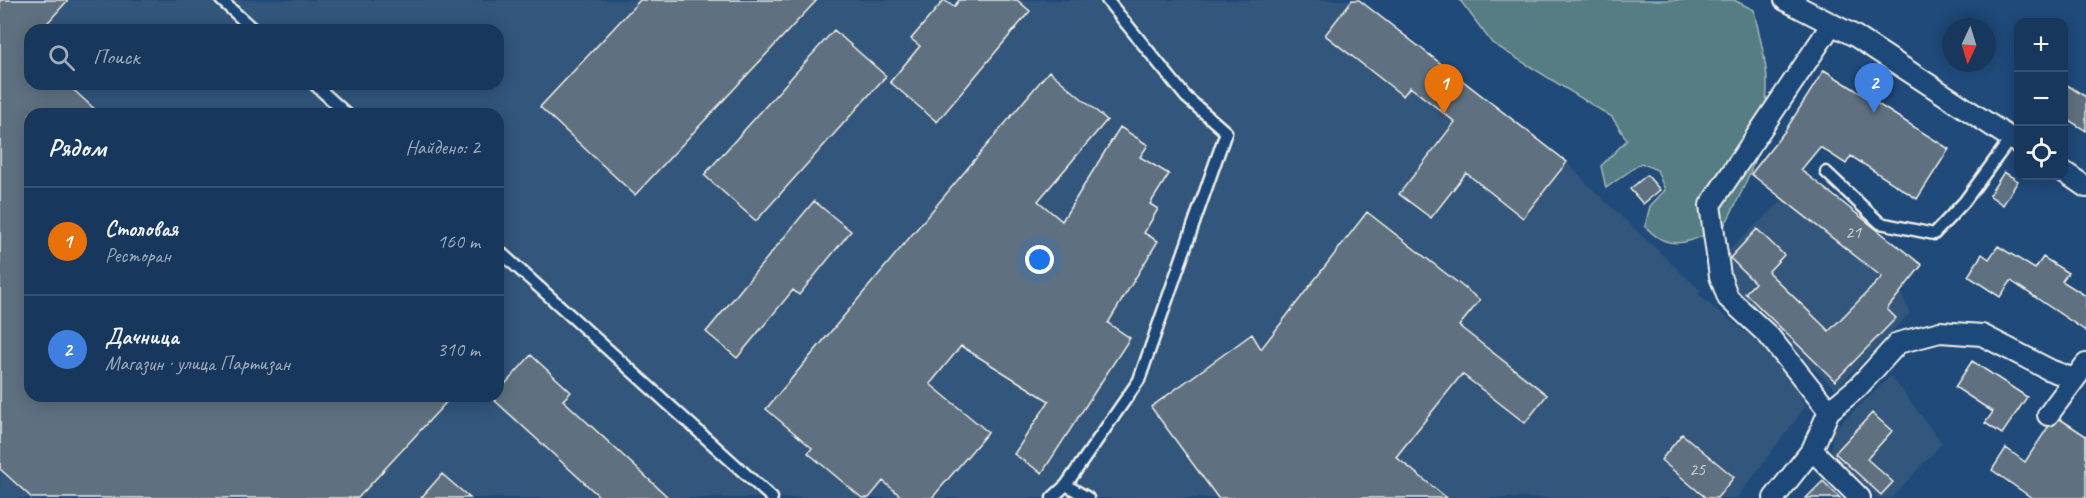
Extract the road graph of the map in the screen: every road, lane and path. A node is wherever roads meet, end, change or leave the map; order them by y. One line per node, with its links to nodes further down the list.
1 (221, 0): 4 (lane)
2 (1107, 0): 18 (lane)
3 (1785, 0): 5 (street)
4 (247, 24)
5 (1832, 24): 8 (street); 15 (street)
6 (321, 90): 7 (lane)
7 (340, 108)
8 (2014, 139)
9 (2014, 141): 10 (lane)
10 (1826, 172)
11 (2068, 175): 12 (street)
12 (2086, 187)
13 (504, 255): 19 (lane)
14 (2080, 371): 15 (street); 16 (street)
15 (1829, 411): 17 (street)
16 (2048, 415)
17 (1812, 450): 22 (street); 23 (street)
18 (1066, 485): 20 (lane); 21 (lane)
19 (772, 498)
20 (1052, 498)
21 (1088, 498)
22 (1774, 498)
23 (1860, 498)

